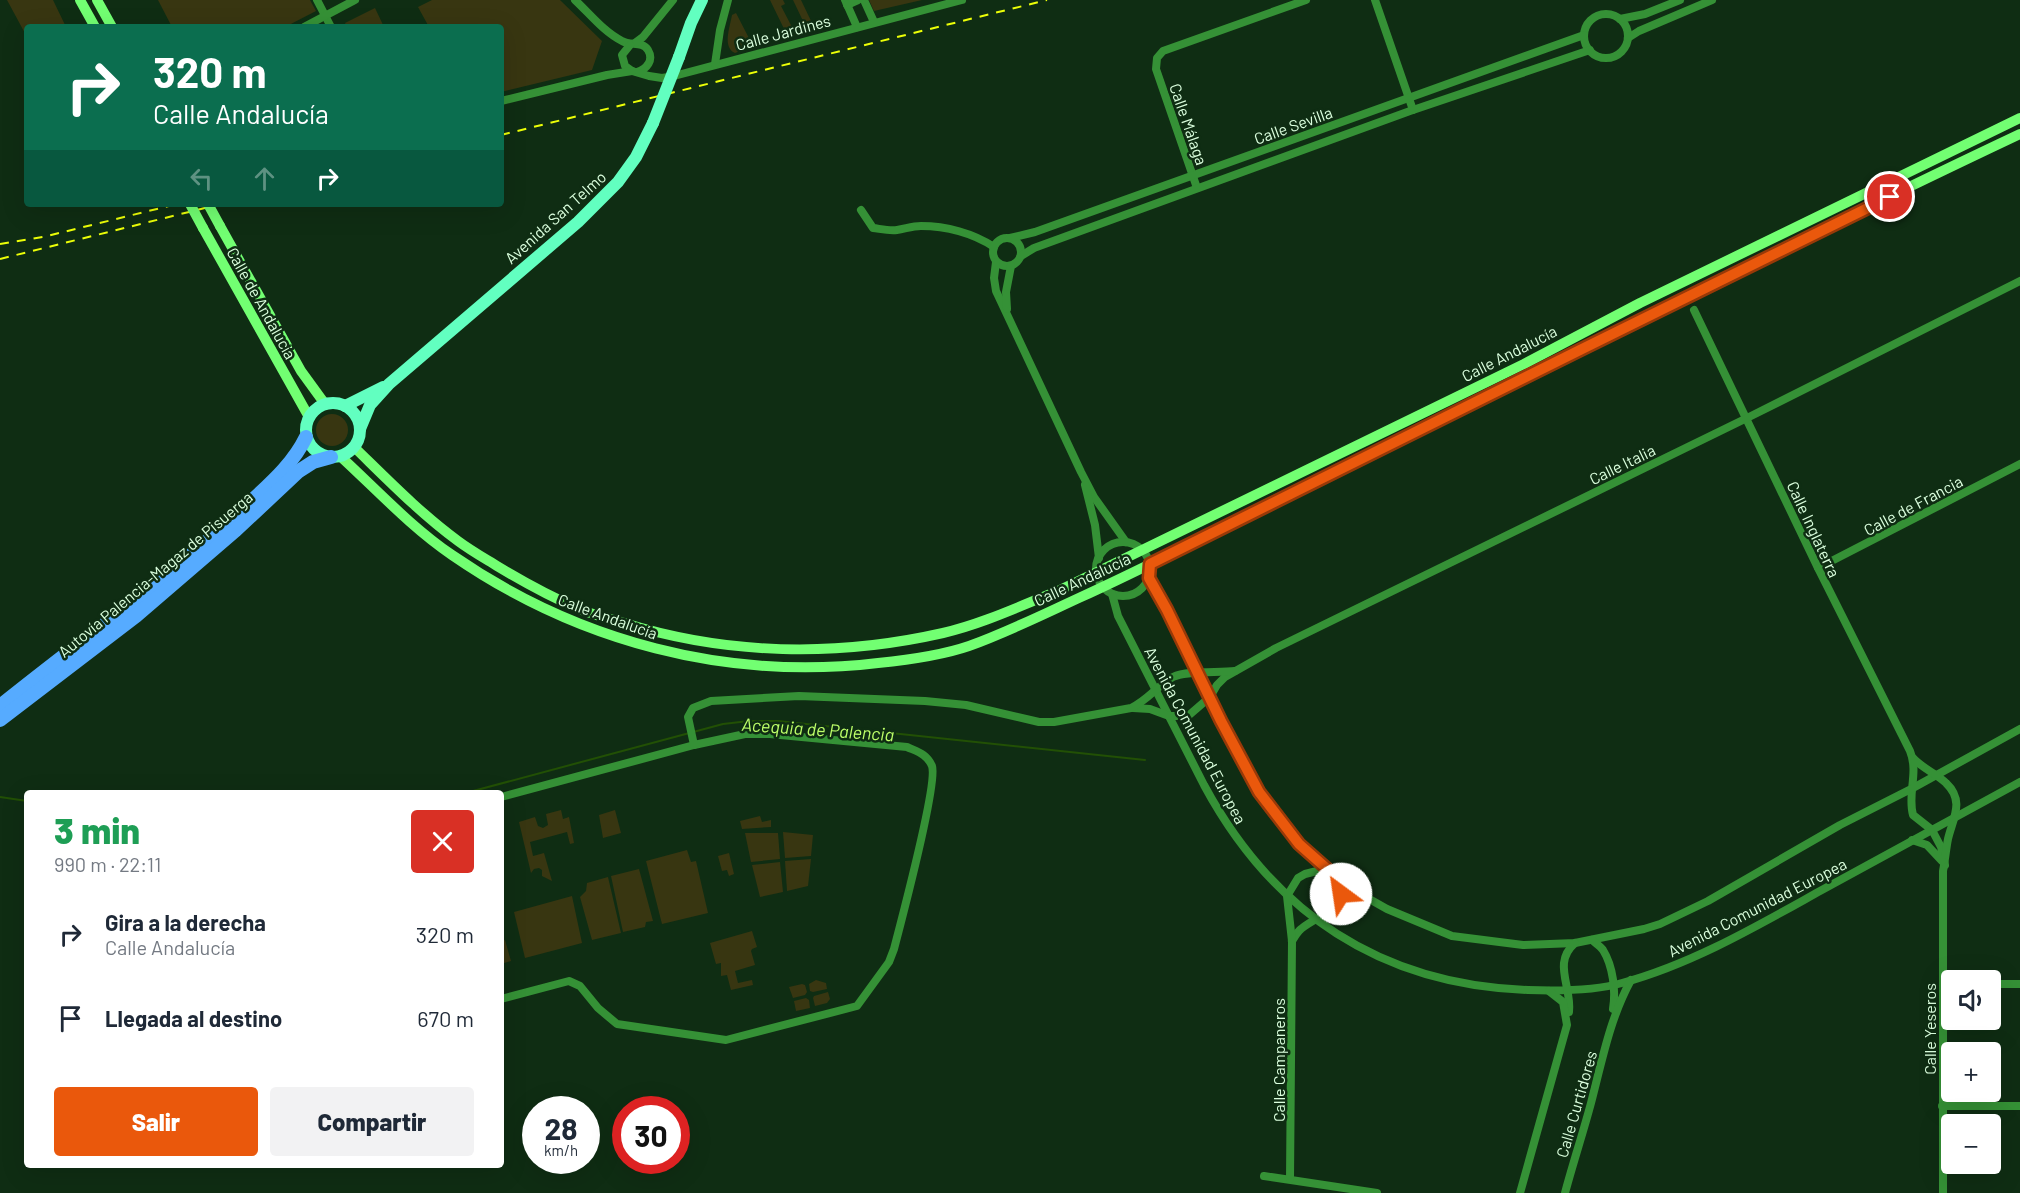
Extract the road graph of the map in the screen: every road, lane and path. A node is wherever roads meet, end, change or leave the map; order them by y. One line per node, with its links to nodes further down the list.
1 (80, 0): 22 (main road)
2 (97, 0): 23 (main road)
3 (354, 0): 19 (street)
4 (575, 0): 27 (street)
5 (673, 0): 30 (street)
6 (702, 0): 56 (main road, Avenida San Telmo, bridge)
7 (728, 0): 34 (street)
8 (858, 0): 17 (street)
9 (864, 0): 21 (street)
10 (934, 0): 18 (street)
11 (959, 0): 18 (street, Calle Jardines)
12 (1306, 0): 43 (street, Calle Málaga)
13 (1375, 0): 38 (street)
14 (1680, 0): 20 (street)
15 (1712, 0): 29 (street)
16 (319, 1): 19 (street)
17 (846, 3): 26 (street)
18 (928, 8): 21 (street, Calle Jardines)
19 (326, 16): 24 (street); 25 (street)
20 (1620, 19): 28 (street); 29 (street)
21 (874, 22): 26 (street, Calle Jardines)
22 (92, 24)
23 (110, 24)
24 (310, 24)
25 (330, 24)
26 (857, 27): 34 (street, Calle Jardines)
27 (611, 35): 30 (street); 32 (street)
28 (1584, 35): 31 (street); 38 (street, Calle Sevilla)
29 (1629, 38): 31 (street)
30 (632, 44): 32 (street); 33 (street)
31 (1590, 50): 40 (street, Calle Sevilla)
32 (622, 57): 35 (street); 36 (street)
33 (650, 61): 35 (street); 37 (street)
34 (715, 64): 37 (street, Calle Jardines)
35 (635, 72): 36 (street); 37 (street)
36 (607, 75): 39 (street)
37 (662, 78)
38 (1409, 97): 40 (street); 43 (street, Calle Sevilla)
39 (504, 100)
40 (1413, 110): 44 (street, Calle Sevilla)
41 (2020, 118): 70 (main road, Calle Andalucía)
42 (2020, 134): 72 (main road, Calle Andalucía)
43 (1193, 175): 44 (street, Calle Málaga); 48 (street, Calle Sevilla)
44 (1197, 188): 50 (street, Calle Sevilla)
45 (192, 207): 59 (main road, Calle de Andalucía, bridge)
46 (210, 207): 57 (main road, Calle de Andalucía, bridge)
47 (861, 210): 49 (street)
48 (1010, 238): 49 (street); 50 (street)
49 (994, 247): 51 (street)
50 (1021, 256): 52 (street)
51 (996, 262): 52 (street); 55 (street)
52 (1011, 266): 55 (street)
53 (2020, 281): 60 (street, Calle Italia)
54 (1694, 310): 60 (street, Calle Inglaterra)
55 (1008, 317): 66 (street)
56 (389, 384): 58 (main road, Avenida San Telmo); 61 (main road, Avenida San Telmo)
57 (325, 404): 58 (main road); 59 (main road)
58 (345, 406): 61 (main road)
59 (309, 417): 62 (main road)
60 (1747, 418): 73 (street, Calle Inglaterra); 78 (street, Calle Italia)
61 (360, 429): 63 (main road)
62 (306, 437): 64 (main road); 67 (highway, Autovía Palencia-Magaz de Pisuerga)
63 (354, 447): 64 (main road); 74 (main road, Calle Andalucía)
64 (336, 457): 76 (main road, Calle Andalucía); 85 (highway, Autovía Palencia-Magaz de Pisuerga)
65 (2020, 465): 73 (street, Calle de Francia)
66 (1081, 472): 69 (street); 71 (street)
67 (276, 477): 68 (highway); 82 (highway, Autovía Palencia-Magaz de Pisuerga)
68 (249, 490)
69 (1126, 542): 70 (street); 71 (street)
70 (1142, 550): 72 (street); 74 (main road, Calle Andalucía)
71 (1099, 558): 74 (street)
72 (1150, 564): 75 (street); 76 (main road, Calle Andalucía)
73 (1818, 568): 88 (street, Calle Inglaterra)
74 (1096, 572): 76 (street)
75 (1149, 578): 77 (street); 79 (street, Avenida Comunidad Europea)
76 (1103, 587): 77 (street)
77 (1112, 594): 80 (street, Avenida Comunidad Europea)
78 (1235, 671): 79 (street, Calle Italia); 81 (street, Calle Italia)
79 (1198, 672): 80 (street); 81 (street, Avenida Comunidad Europea)
80 (1157, 691): 83 (street); 84 (street, Avenida Comunidad Europea)
81 (1210, 698): 84 (street); 97 (street, Avenida Comunidad Europea)
82 (0, 706)
83 (1131, 708): 84 (street); 87 (street)
84 (1169, 716): 99 (street, Avenida Comunidad Europea)
85 (0, 720)
86 (2020, 729): 89 (street, Avenida Comunidad Europea)
87 (693, 742): 92 (street); 111 (street)
88 (1913, 758): 89 (street); 91 (street)
89 (1936, 776): 91 (street, Avenida Comunidad Europea); 93 (street)
90 (2020, 782): 93 (street, Avenida Comunidad Europea)
91 (1913, 788): 94 (street); 101 (street, Avenida Comunidad Europea)
92 (504, 795)
93 (1956, 817): 94 (street, Avenida Comunidad Europea); 96 (street, Calle Yeseros)
94 (1932, 830): 95 (street, Avenida Comunidad Europea); 96 (street)
95 (1912, 840): 96 (street); 105 (street, Avenida Comunidad Europea)
96 (1945, 865): 104 (street, Calle Yeseros)
97 (1325, 869): 98 (street, Avenida Comunidad Europea); 99 (street)
98 (1342, 882): 100 (street); 103 (street, Avenida Comunidad Europea)
99 (1287, 896): 100 (street, Avenida Comunidad Europea); 102 (street, Calle Campaneros)
100 (1316, 921): 102 (street); 110 (street, Avenida Comunidad Europea)
101 (1592, 940): 103 (street, Avenida Comunidad Europea); 106 (street, Calle Curtidores)
102 (1292, 941): 118 (street, Calle Campaneros)
103 (1575, 943): 109 (street, Calle Curtidores)
104 (1947, 970)
105 (1631, 980): 106 (street, Avenida Comunidad Europea); 112 (street, Calle Curtidores)
106 (1613, 984): 109 (street, Avenida Comunidad Europea); 112 (street, Calle Curtidores)
107 (2001, 984): 108 (street)
108 (2020, 984)
109 (1568, 990): 110 (street, Avenida Comunidad Europea); 113 (street, Calle Curtidores)
110 (1549, 991): 113 (street)
111 (504, 998)
112 (1612, 1023): 121 (street, Calle Curtidores)
113 (1567, 1025): 120 (street, Calle Curtidores)
114 (1945, 1030): 116 (street, Calle Yeseros)
115 (2020, 1106): 116 (street)
116 (1942, 1107): 122 (street, Calle Yeseros)
117 (1264, 1176): 118 (street)
118 (1290, 1179): 119 (street)
119 (1377, 1193)
120 (1520, 1193)
121 (1565, 1193)
122 (1943, 1193)

